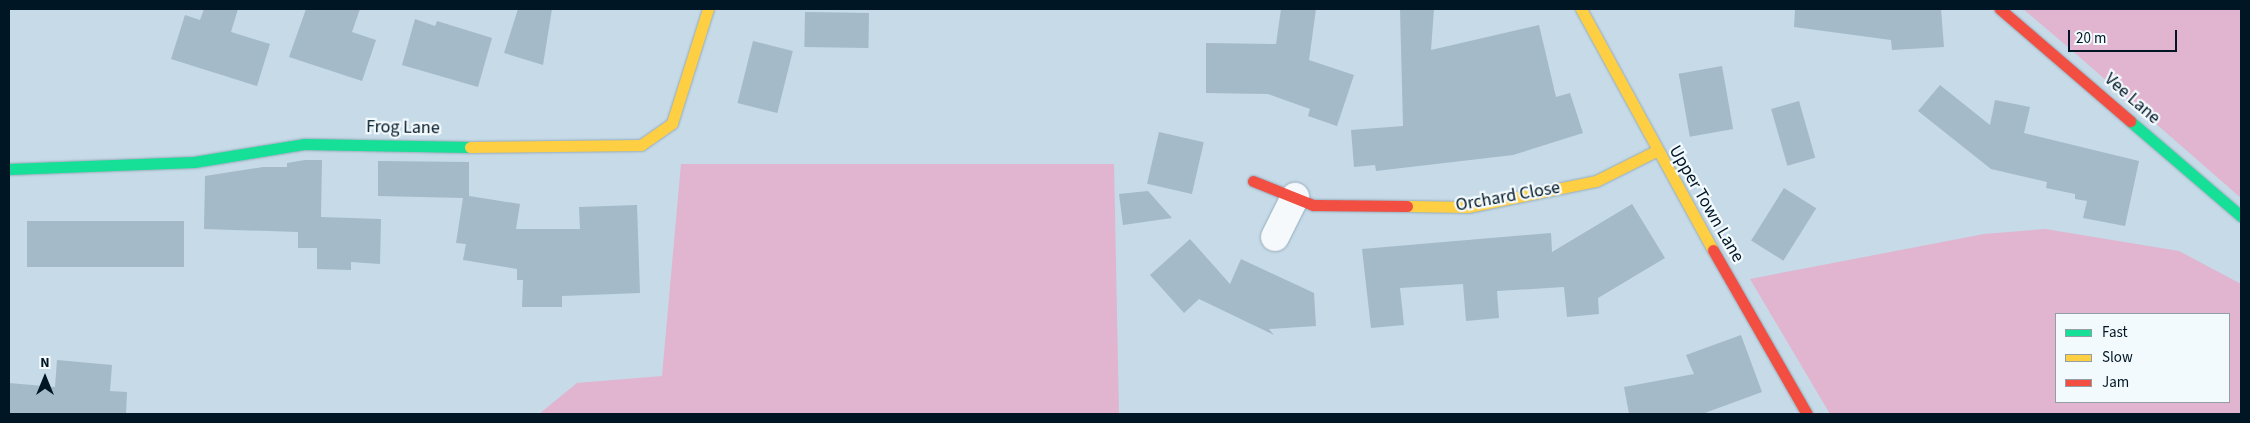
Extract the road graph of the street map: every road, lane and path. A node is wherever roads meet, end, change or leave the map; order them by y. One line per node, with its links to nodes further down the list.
1 (708, 9): 5 (street, Frog Lane)
2 (1581, 9): 4 (street, Upper Town Lane)
3 (2000, 9): 8 (street, Vee Lane)
4 (1656, 151): 7 (street, Orchard Close); 10 (street, Upper Town Lane)
5 (9, 169)
6 (1253, 180): 7 (street, Orchard Close)
7 (1295, 198): 9 (street)
8 (2241, 216)
9 (1275, 237)
10 (1807, 414)

